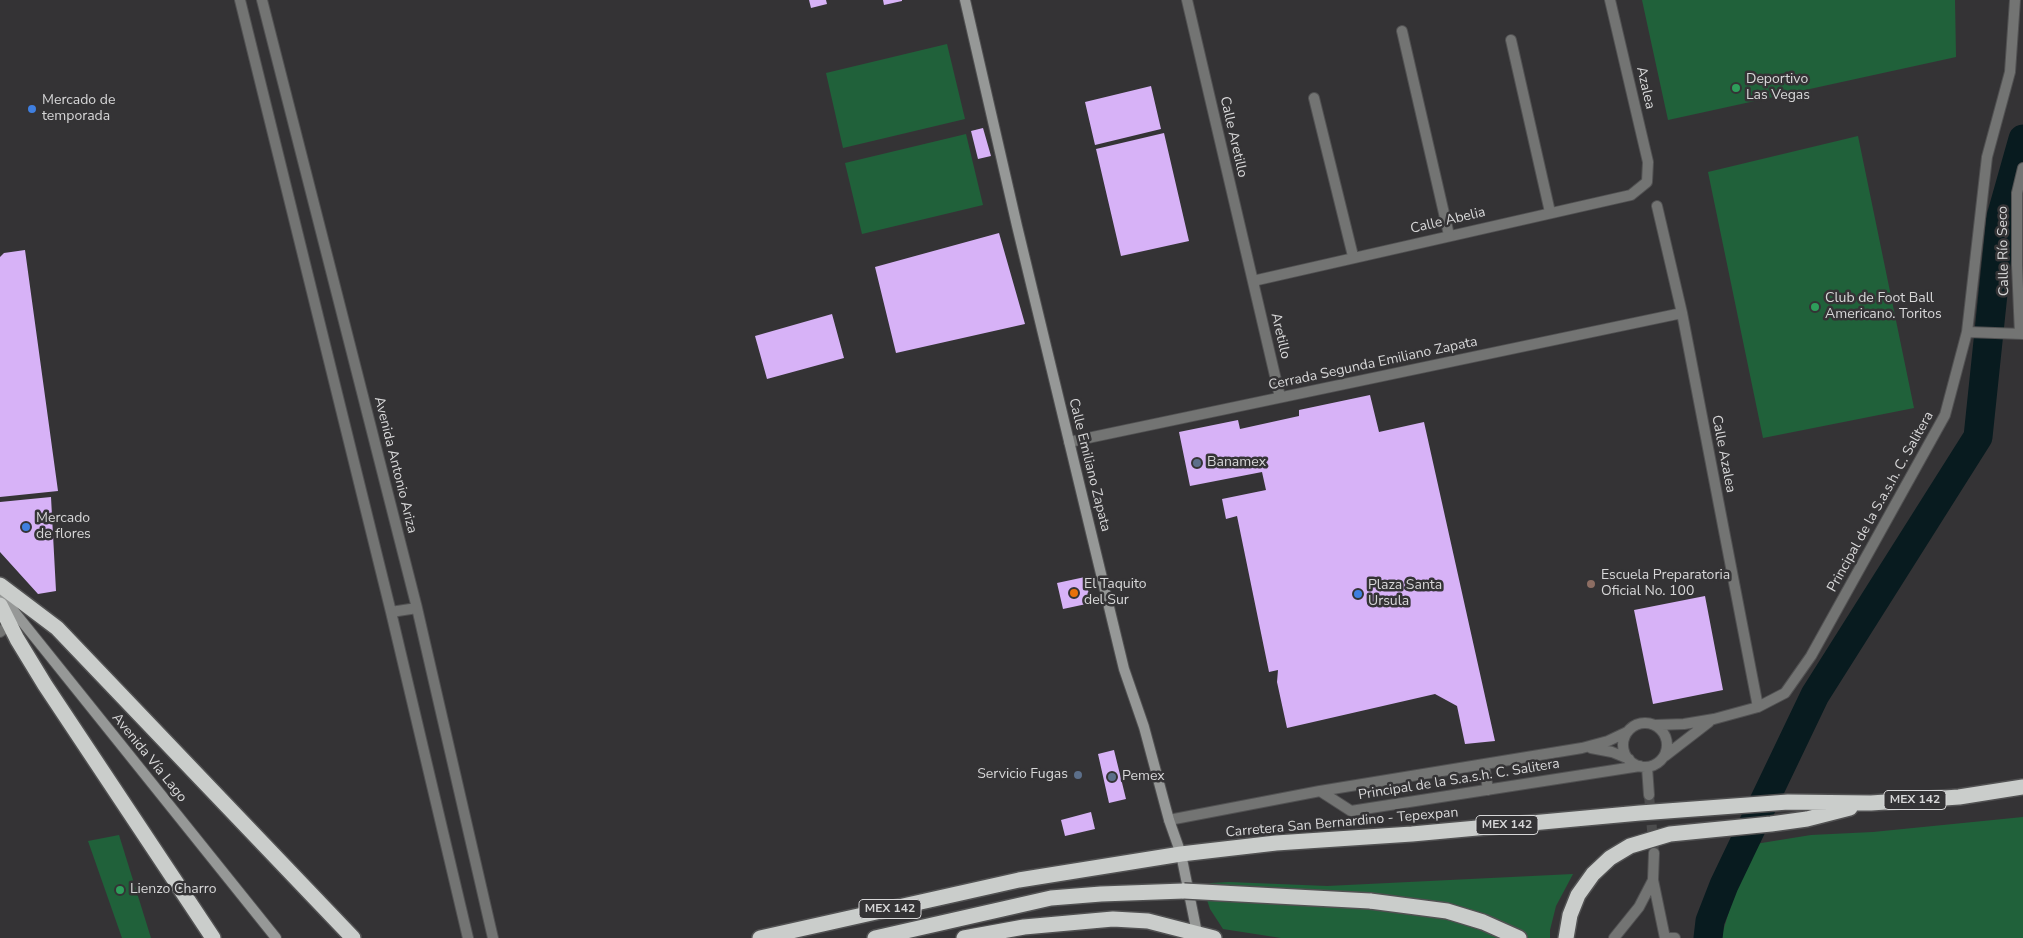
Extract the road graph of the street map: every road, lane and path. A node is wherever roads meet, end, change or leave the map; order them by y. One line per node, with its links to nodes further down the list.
1 (240, 0): 27 (street)
2 (262, 0): 26 (street, Avenida Antonio Ariza)
3 (964, 0): 22 (main road, Calle Emiliano Zapata)
4 (1188, 0): 17 (street, Calle Aretillo)
5 (1610, 0): 11 (street, Azalea)
6 (2016, 0): 19 (street, Principal de la S.a.s.h. C. Salitera)
7 (1402, 31): 14 (street)
8 (1510, 40): 13 (street)
9 (1314, 98): 15 (street)
10 (2023, 169): 16 (street, Calle Río Seco)
11 (1647, 182): 13 (street, Calle Abelia)
12 (1657, 206): 18 (street, Calle Azalea)
13 (1550, 212): 14 (street, Calle Abelia)
14 (1449, 235): 15 (street, Calle Abelia)
15 (1353, 256): 17 (street, Calle Abelia)
16 (2020, 265): 20 (street, Calle Río Seco)
17 (1253, 281): 21 (street, Aretillo)
18 (1682, 313): 21 (street, Cerrada Segunda Emiliano Zapata); 29 (street, Calle Azalea)
19 (1972, 332): 20 (street); 29 (street, Principal de la S.a.s.h. C. Salitera)
20 (2022, 334)
21 (1280, 397): 22 (street, Cerrada Segunda Emiliano Zapata)
22 (1069, 442): 45 (main road, Calle Emiliano Zapata)
23 (0, 585): 53 (highway)
24 (0, 594): 52 (main road, Avenida Vía Lago)
25 (0, 605): 28 (highway)
26 (417, 608): 27 (street); 55 (street, Avenida Antonio Ariza)
27 (392, 612): 54 (street)
28 (5, 628): 51 (highway)
29 (1758, 707): 30 (street, Principal de la S.a.s.h. C. Salitera)
30 (1714, 718): 31 (street, Principal de la S.a.s.h. C. Salitera); 34 (street, Principal de la S.a.s.h. C. Salitera)
31 (1655, 724): 32 (street); 34 (street)
32 (1627, 732): 33 (street); 35 (street)
33 (1582, 748): 35 (street); 36 (street)
34 (1664, 756): 37 (street)
35 (1629, 759): 37 (street)
36 (1484, 764): 39 (street); 40 (street)
37 (1644, 766): 39 (street, Principal de la S.a.s.h. C. Salitera); 41 (street)
38 (2023, 787): 42 (highway, Carretera San Bernardino - Tepexpan / MEX 142)
39 (1488, 790): 40 (street, Principal de la S.a.s.h. C. Salitera)
40 (1320, 791): 45 (street)
41 (1649, 795)
42 (1959, 797): 43 (highway); 44 (highway, Carretera San Bernardino - Tepexpan / MEX 142)
43 (2023, 797)
44 (1871, 803): 47 (highway, Carretera San Bernardino - Tepexpan / MEX 142); 61 (highway)
45 (1169, 820): 47 (main road, Calle Emiliano Zapata)
46 (1654, 853): 48 (street)
47 (1181, 854): 50 (main road, Calle Emiliano Zapata); 56 (highway, Carretera San Bernardino - Tepexpan / MEX 142)
48 (1653, 880): 62 (street); 63 (street)
49 (1020, 932): 50 (highway); 58 (highway)
50 (1198, 933): 59 (highway)
51 (213, 938)
52 (276, 938)
53 (353, 938)
54 (468, 938)
55 (493, 938)
56 (760, 938)
57 (874, 938): 60 (highway, bridge)
58 (964, 938)
59 (1214, 938)
60 (1520, 938)
61 (1566, 938)
62 (1614, 938)
63 (1665, 938)
64 (1670, 938): 65 (street)
65 (1675, 938)

